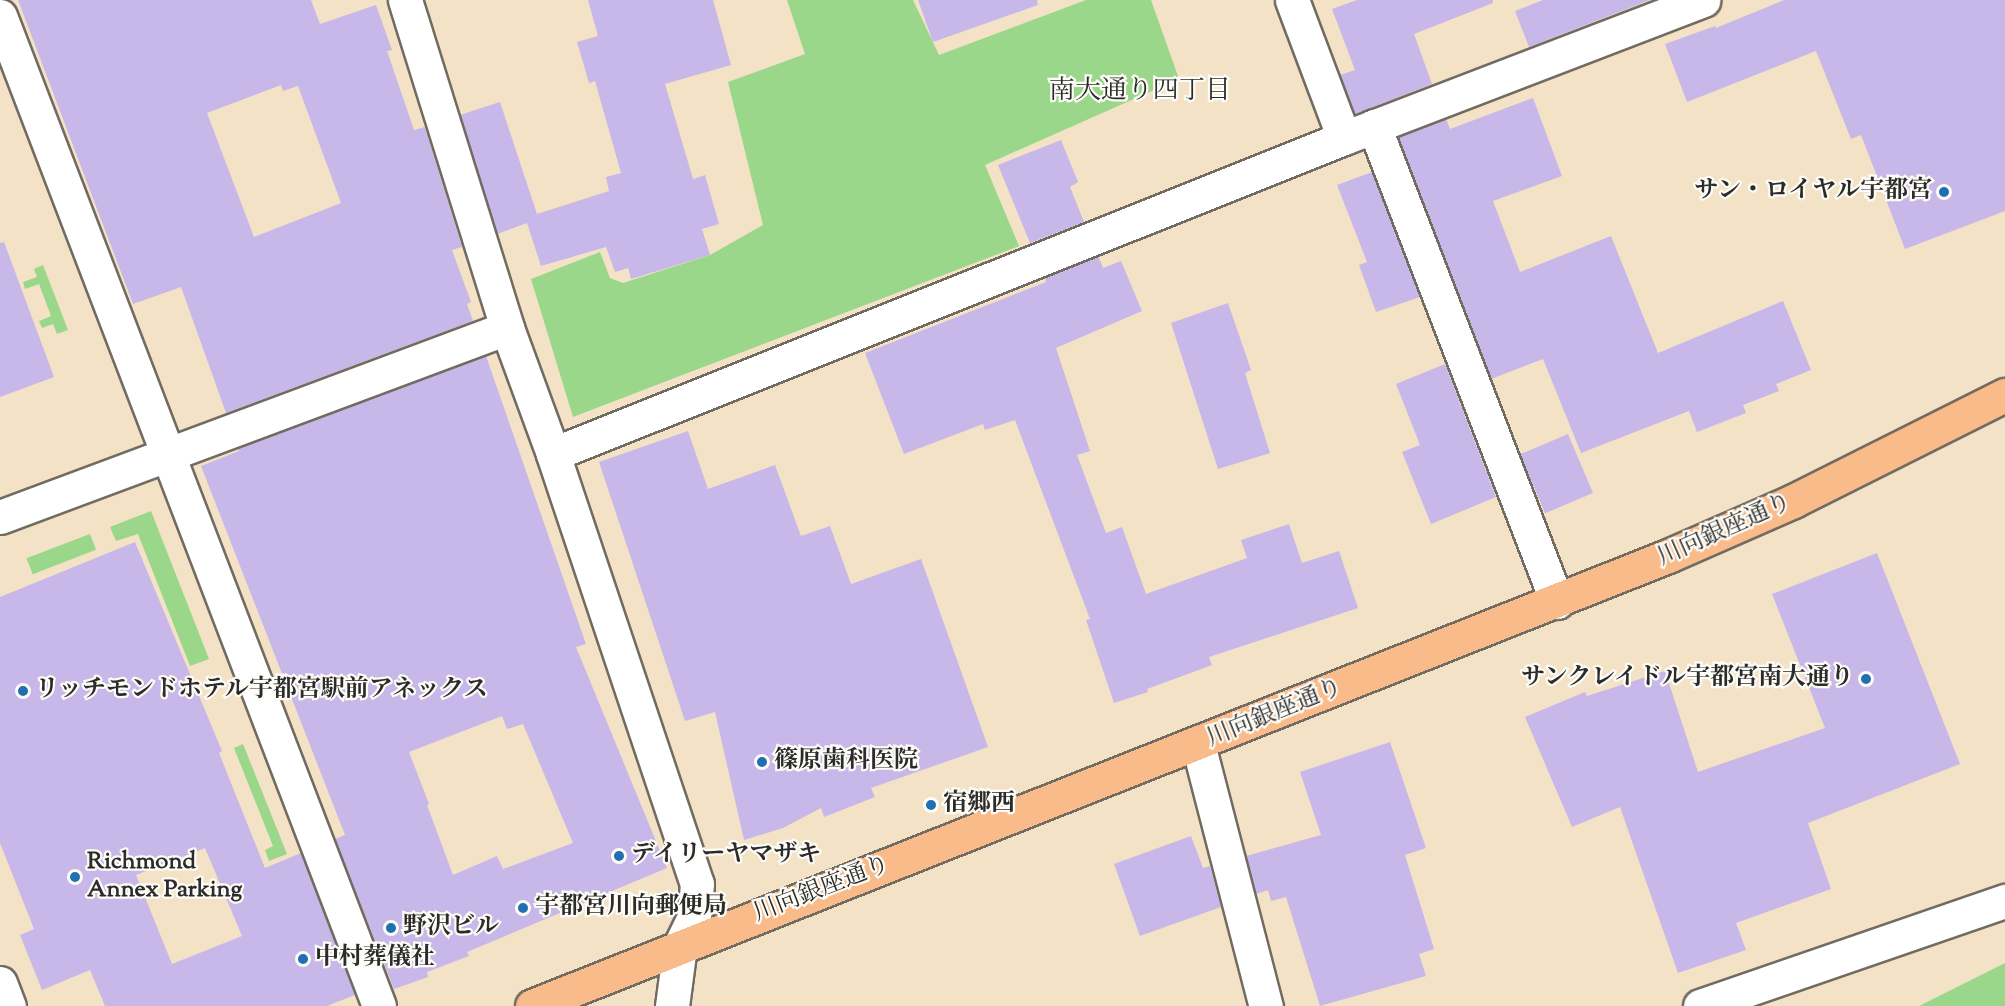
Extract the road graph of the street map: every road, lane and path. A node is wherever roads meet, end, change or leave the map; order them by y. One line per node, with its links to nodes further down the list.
1 (405, 0): 7 (street)
2 (1292, 0): 6 (street)
3 (1703, 0): 4 (street)
4 (1666, 6): 6 (street)
5 (0, 16): 10 (street)
6 (1359, 132): 9 (street); 12 (street)
7 (507, 328): 9 (street); 10 (street)
8 (2005, 395): 12 (main road, 川向銀座通り)
9 (553, 454): 15 (street)
10 (167, 457): 11 (street); 18 (street)
11 (0, 517)
12 (1557, 602): 13 (main road, 川向銀座通り)
13 (1198, 744): 15 (main road, 川向銀座通り); 21 (street)
14 (2005, 901): 22 (street)
15 (680, 946): 19 (main road, 川向銀座通り); 20 (street)
16 (0, 983): 17 (street)
17 (9, 1006)
18 (379, 1006)
19 (532, 1006)
20 (672, 1006)
21 (1266, 1006)
22 (1700, 1006)

